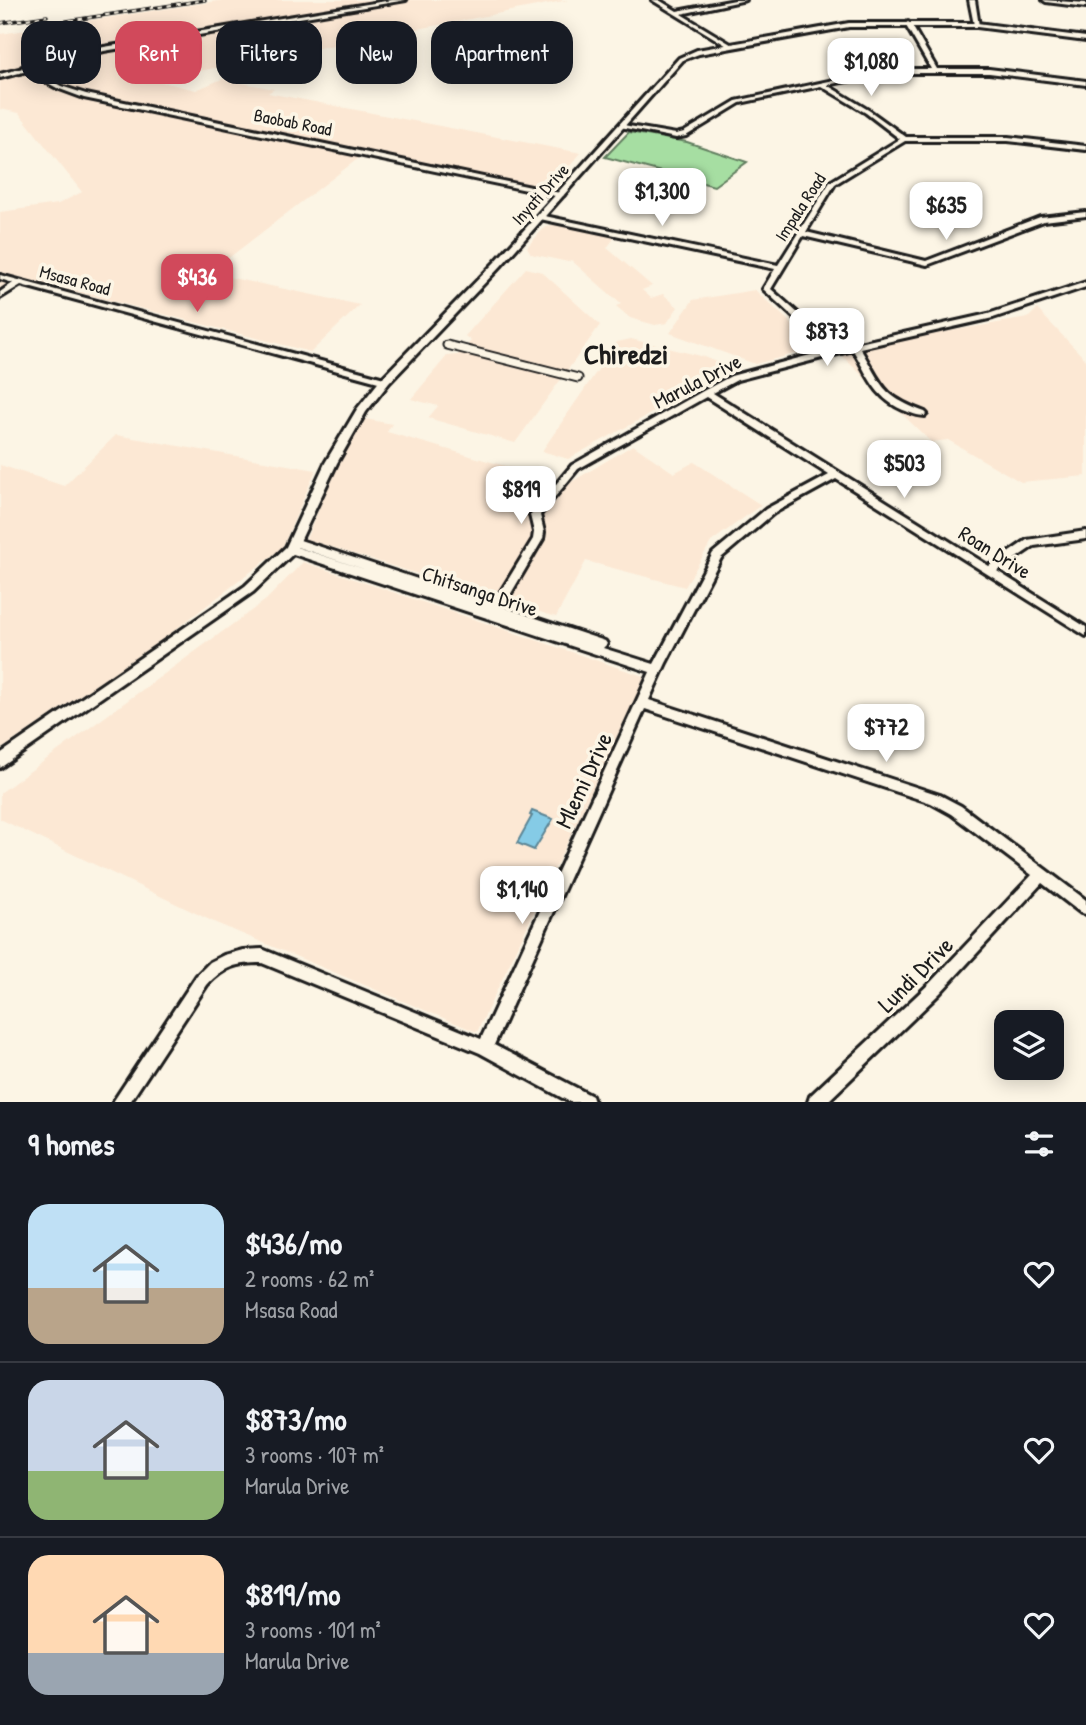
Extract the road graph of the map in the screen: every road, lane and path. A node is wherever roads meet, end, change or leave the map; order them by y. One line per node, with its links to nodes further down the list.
1 (403, 0): 12 (street)
2 (655, 0): 7 (street)
3 (743, 0): 7 (street)
4 (972, 0): 9 (street)
5 (1046, 0): 6 (street)
6 (1086, 5)
7 (676, 13): 11 (street)
8 (908, 24): 9 (street, Inyati Drive); 11 (street, Inyati Drive); 14 (street)
9 (977, 25): 10 (street, Inyati Drive)
10 (1086, 39)
11 (731, 46): 19 (street, Inyati Drive)
12 (101, 50)
13 (21, 69): 15 (street)
14 (935, 71): 16 (street); 18 (street)
15 (0, 76)
16 (1086, 83)
17 (53, 84): 22 (street, Baobab Road)
18 (821, 84): 19 (street); 20 (street)
19 (623, 127): 22 (street, Inyati Drive)
20 (904, 139): 21 (street, Impala Road); 25 (street, Impala Road)
21 (1086, 148)
22 (560, 195): 24 (street, Inyati Drive)
23 (1086, 214): 25 (street)
24 (540, 217): 26 (street); 35 (street, Inyati Drive)
25 (801, 233): 26 (street, Impala Road)
26 (779, 268): 33 (street, Impala Road)
27 (0, 277): 28 (street, Msasa Road)
28 (20, 282): 30 (street); 35 (street, Msasa Road)
29 (1086, 284): 32 (street, Marula Drive)
30 (0, 296)
31 (447, 345): 34 (street)
32 (855, 346): 33 (street, Marula Drive); 37 (street)
33 (835, 351): 36 (street, Marula Drive)
34 (578, 378)
35 (385, 381): 40 (street, Inyati Drive)
36 (706, 393): 38 (street, Roan Drive); 42 (street, Marula Drive)
37 (922, 414)
38 (836, 475): 41 (street, Roan Drive); 44 (street, Mlemi Drive)
39 (1086, 535): 41 (street)
40 (293, 546): 42 (street); 44 (street, Chitsanga Drive); 46 (street)
41 (989, 571): 43 (street, Roan Drive)
42 (496, 609): 44 (street)
43 (1086, 632)
44 (658, 667): 45 (street, Mlemi Drive)
45 (643, 703): 47 (street); 49 (street, Mlemi Drive)
46 (0, 762)
47 (1042, 874): 48 (street); 52 (street, Lundi Drive)
48 (1086, 908)
49 (485, 1048): 50 (street); 51 (street)
50 (121, 1102)
51 (586, 1102)
52 (816, 1102)

